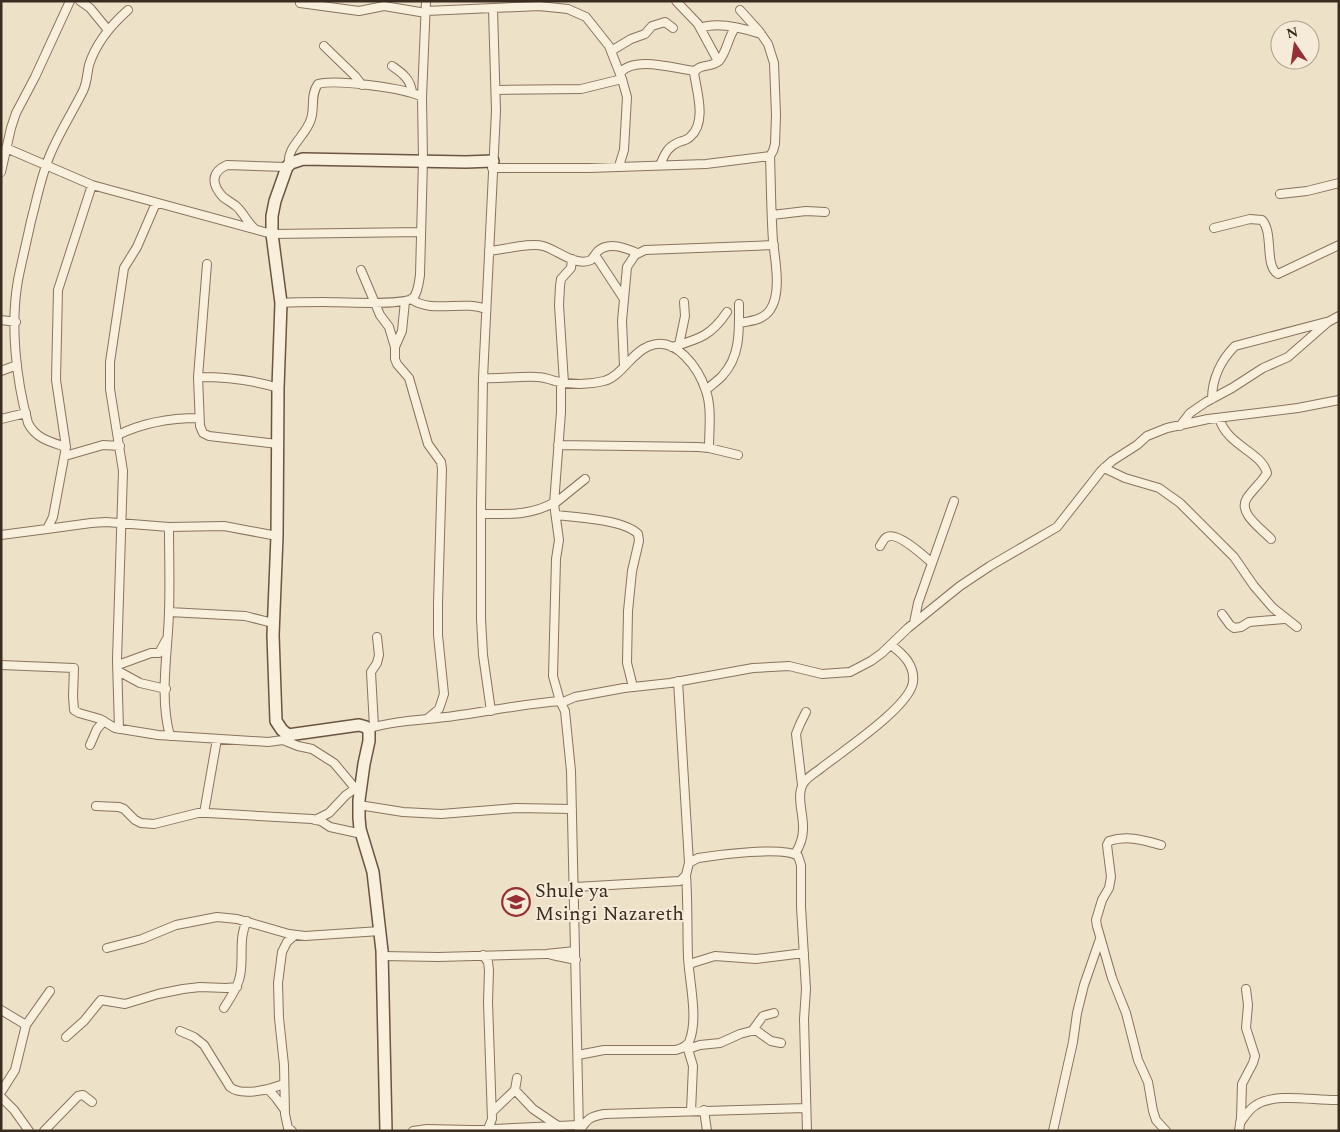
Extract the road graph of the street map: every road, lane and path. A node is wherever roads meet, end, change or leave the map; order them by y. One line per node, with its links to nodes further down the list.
1 (70, 1): 26 (street)
2 (80, 1): 14 (street)
3 (426, 1): 10 (street)
4 (676, 1): 12 (street)
5 (300, 3): 10 (street)
6 (554, 4): 7 (street); 17 (street)
7 (493, 9): 10 (street); 23 (street)
8 (128, 10): 14 (street)
9 (740, 10): 15 (street)
10 (426, 12): 25 (street)
11 (673, 28): 17 (street)
12 (700, 28): 13 (street); 18 (street)
13 (735, 28): 15 (street); 18 (street)
14 (108, 30): 31 (street)
15 (761, 34): 27 (street)
16 (324, 46): 22 (street)
17 (611, 50): 21 (street)
18 (718, 61): 20 (street)
19 (392, 66): 24 (street)
20 (695, 72): 21 (street); 30 (street)
21 (621, 76): 23 (street); 33 (street)
22 (362, 85): 24 (street); 32 (street)
23 (496, 90): 29 (street)
24 (412, 93): 25 (street)
25 (422, 98): 28 (street)
26 (6, 148): 31 (street); 34 (street)
27 (770, 156): 30 (street); 40 (street)
28 (423, 160): 29 (street); 32 (street); 43 (street)
29 (493, 164): 33 (street); 47 (street)
30 (660, 165): 33 (street)
31 (45, 166): 36 (street); 63 (street)
32 (288, 166): 42 (street); 44 (street)
33 (619, 166)
34 (1, 172)
35 (1339, 183): 37 (street)
36 (92, 186): 38 (street); 87 (street)
37 (1280, 194)
38 (156, 203): 42 (street); 83 (street)
39 (825, 212): 40 (street)
40 (772, 215): 45 (street)
41 (1214, 228): 46 (street)
42 (255, 230): 44 (street)
43 (421, 232): 44 (street); 54 (street)
44 (272, 234): 56 (street)
45 (774, 245): 48 (street); 65 (street)
46 (1339, 245)
47 (489, 251): 50 (street); 59 (street)
48 (637, 253): 49 (street); 53 (street)
49 (595, 255): 50 (street); 53 (street)
50 (572, 259): 73 (street)
51 (207, 264): 71 (street)
52 (361, 270): 57 (street)
53 (624, 299): 69 (street)
54 (408, 300): 57 (street); 59 (street); 67 (street)
55 (684, 302): 66 (street)
56 (281, 303): 57 (street); 74 (street)
57 (375, 303): 67 (street)
58 (738, 304): 65 (street)
59 (486, 309): 72 (street)
60 (728, 312): 66 (street)
61 (1339, 316): 64 (street)
62 (1, 320): 63 (street)
63 (16, 322): 68 (street)
64 (1328, 322): 76 (street); 76 (street)
65 (739, 323): 75 (street)
66 (676, 346): 69 (street); 75 (street)
67 (394, 347): 122 (street)
68 (17, 365): 70 (street); 78 (street)
69 (624, 366): 73 (street)
70 (1, 372)
71 (198, 376): 74 (street); 79 (street)
72 (483, 378): 73 (street); 95 (street)
73 (562, 382): 85 (street)
74 (278, 388): 84 (street)
75 (706, 390): 88 (street)
76 (1212, 399): 82 (street)
77 (1339, 400): 80 (street)
78 (26, 413): 81 (street); 87 (street)
79 (199, 418): 83 (street); 84 (street)
80 (1219, 418): 82 (street); 102 (street)
81 (1, 419)
82 (1180, 426): 91 (street)
83 (118, 435): 86 (street)
84 (278, 444): 101 (street)
85 (558, 445): 88 (street); 94 (street)
86 (120, 446): 90 (street); 97 (street)
87 (66, 447): 90 (street)
88 (709, 448): 89 (street)
89 (738, 455)
90 (65, 456): 99 (street)
91 (1104, 468): 107 (street); 109 (street)
92 (584, 479): 94 (street)
93 (954, 501): 104 (street)
94 (555, 503): 95 (street); 96 (street)
95 (481, 514): 120 (street)
96 (556, 515): 117 (street); 119 (street)
97 (122, 524): 98 (street); 99 (street); 115 (street)
98 (169, 527): 101 (street); 105 (street)
99 (47, 529): 100 (street)
100 (1, 535)
101 (278, 536): 108 (street)
102 (1271, 539)
103 (880, 546): 104 (street)
104 (932, 563): 109 (street)
105 (169, 612): 108 (street); 112 (street)
106 (1222, 614): 107 (street)
107 (1284, 619): 110 (street)
108 (273, 623): 126 (street)
109 (914, 623): 113 (street)
110 (1297, 627)
111 (377, 637): 124 (street)
112 (167, 638): 115 (street); 118 (street)
113 (891, 645): 116 (street); 131 (street)
114 (1, 665): 123 (street)
115 (118, 668): 118 (street); 125 (street)
116 (678, 681): 117 (street); 141 (street)
117 (633, 687): 119 (street)
118 (166, 689): 127 (street)
119 (560, 702): 120 (street); 135 (street)
120 (491, 711): 122 (street)
121 (806, 712): 131 (street)
122 (427, 719): 124 (street)
123 (104, 722): 125 (street); 130 (street)
124 (371, 728): 126 (street); 132 (street)
125 (119, 729): 127 (street)
126 (294, 734): 129 (street)
127 (170, 736): 128 (street)
128 (217, 739): 129 (street); 136 (street)
129 (283, 740): 132 (street)
130 (90, 745)
131 (802, 785): 140 (street)
132 (358, 787): 133 (street); 137 (street)
133 (359, 805): 135 (street); 138 (street)
134 (96, 806): 136 (street)
135 (572, 809): 143 (street)
136 (204, 813): 137 (street)
137 (315, 820): 138 (street)
138 (362, 834): 145 (street)
139 (1161, 845): 147 (street)
140 (795, 854): 141 (street); 150 (street)
141 (689, 863): 142 (street)
142 (686, 873): 143 (street); 156 (street)
143 (575, 886): 149 (street)
144 (247, 921): 146 (street); 148 (street); 158 (street)
145 (380, 931): 146 (street); 154 (street)
146 (296, 935): 172 (street)
147 (1100, 938): 197 (street); 198 (street)
148 (107, 948)
149 (575, 951): 152 (street); 155 (street)
150 (804, 953): 156 (street); 179 (street)
151 (495, 954): 152 (street); 153 (street); 157 (street)
152 (546, 954): 155 (street)
153 (483, 955): 154 (street); 157 (street)
154 (382, 956): 193 (street)
155 (576, 960): 170 (street)
156 (688, 964): 169 (street)
157 (488, 967): 183 (street)
158 (237, 987): 161 (street); 167 (street)
159 (1246, 989): 186 (street)
160 (50, 991): 164 (street)
161 (224, 1008)
162 (1, 1010): 164 (street)
163 (774, 1013): 166 (street)
164 (26, 1025): 175 (street)
165 (180, 1031): 173 (street)
166 (752, 1031): 168 (street); 169 (street)
167 (66, 1037)
168 (781, 1043)
169 (687, 1047): 170 (street); 182 (street)
170 (578, 1055): 188 (street)
171 (516, 1078): 174 (street)
172 (284, 1084): 173 (street); 180 (street)
173 (268, 1089): 180 (street)
174 (514, 1090): 183 (street); 185 (street)
175 (1, 1092)
176 (1, 1097): 189 (street)
177 (1339, 1100): 186 (street)
178 (92, 1102): 190 (street)
179 (806, 1108): 181 (street); 196 (street)
180 (285, 1110): 184 (street)
181 (704, 1110): 182 (street); 195 (street)
182 (691, 1111): 188 (street)
183 (492, 1112): 187 (street)
184 (286, 1120): 191 (street); 192 (street)
185 (558, 1126): 187 (street); 188 (street)
186 (1239, 1127)
187 (488, 1129): 194 (street)
188 (579, 1129)
189 (29, 1131)
190 (44, 1131)
191 (283, 1131)
192 (292, 1131)
193 (386, 1131)
194 (413, 1131)
195 (707, 1131)
196 (807, 1131)
197 (1052, 1131)
198 (1166, 1131)

